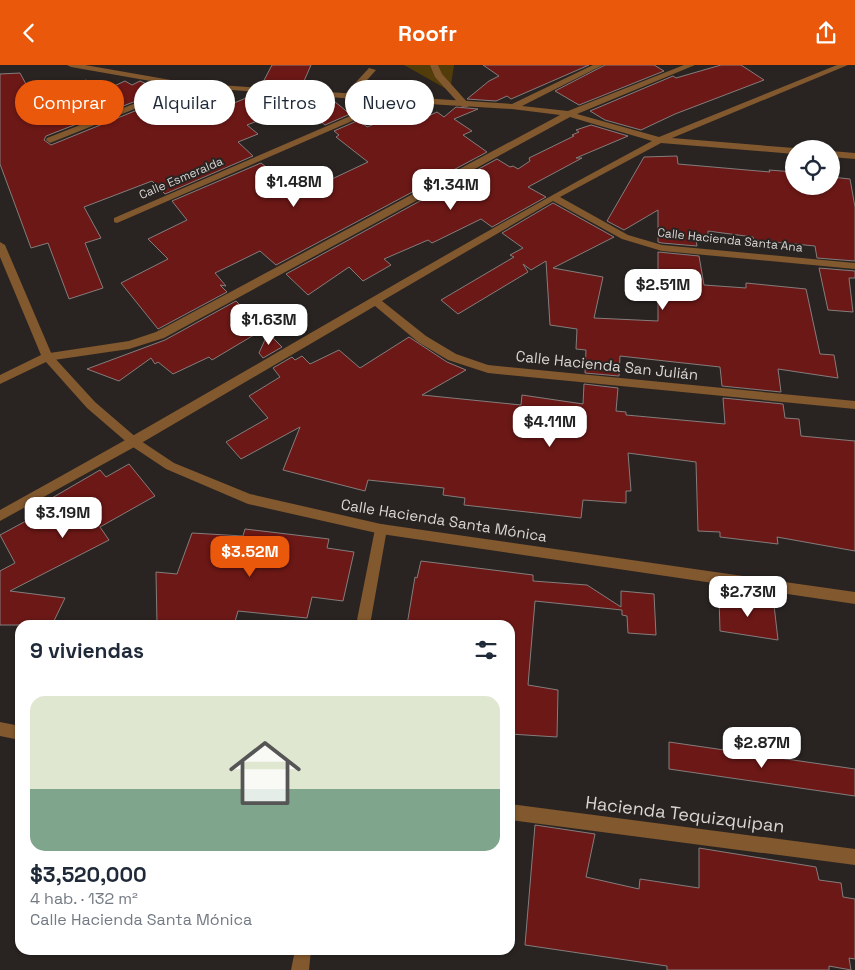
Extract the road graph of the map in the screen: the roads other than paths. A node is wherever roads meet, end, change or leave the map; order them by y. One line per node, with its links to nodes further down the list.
1 (71, 65): 7 (street)
2 (434, 65): 12 (street)
3 (599, 65): 14 (street)
4 (691, 65): 15 (street)
5 (844, 65): 18 (street)
6 (372, 70): 8 (lane)
7 (159, 80)
8 (363, 80)
9 (235, 88): 10 (street)
10 (345, 95)
11 (434, 103): 12 (street)
12 (465, 105): 14 (street)
13 (134, 107): 17 (street)
14 (512, 107): 15 (street)
15 (569, 114): 18 (street); 27 (street)
16 (345, 122): 23 (street, Calle Esmeralda)
17 (50, 140)
18 (660, 140): 19 (street); 22 (street)
19 (785, 150)
20 (840, 155): 21 (street)
21 (855, 156)
22 (553, 197): 25 (street, Calle Hacienda Santa Ana); 26 (street)
23 (117, 220)
24 (0, 245): 27 (street, Calle Hacienda Santa Mónica)
25 (855, 266)
26 (375, 301): 29 (street, Calle Hacienda San Julián); 30 (street)
27 (47, 357): 28 (street); 30 (street, Calle Hacienda Santa Mónica)
28 (0, 380)
29 (855, 405)
30 (134, 442): 31 (street); 32 (street, Calle Hacienda Santa Mónica)
31 (0, 516)
32 (381, 529): 33 (street, Calle Hacienda Santa Mónica); 34 (street)
33 (855, 598)
34 (364, 620)
35 (0, 729): 36 (street)
36 (15, 732)
37 (515, 812): 38 (street, Hacienda Tequizquipan)
38 (855, 857)
39 (302, 955): 40 (street)
40 (300, 970)

